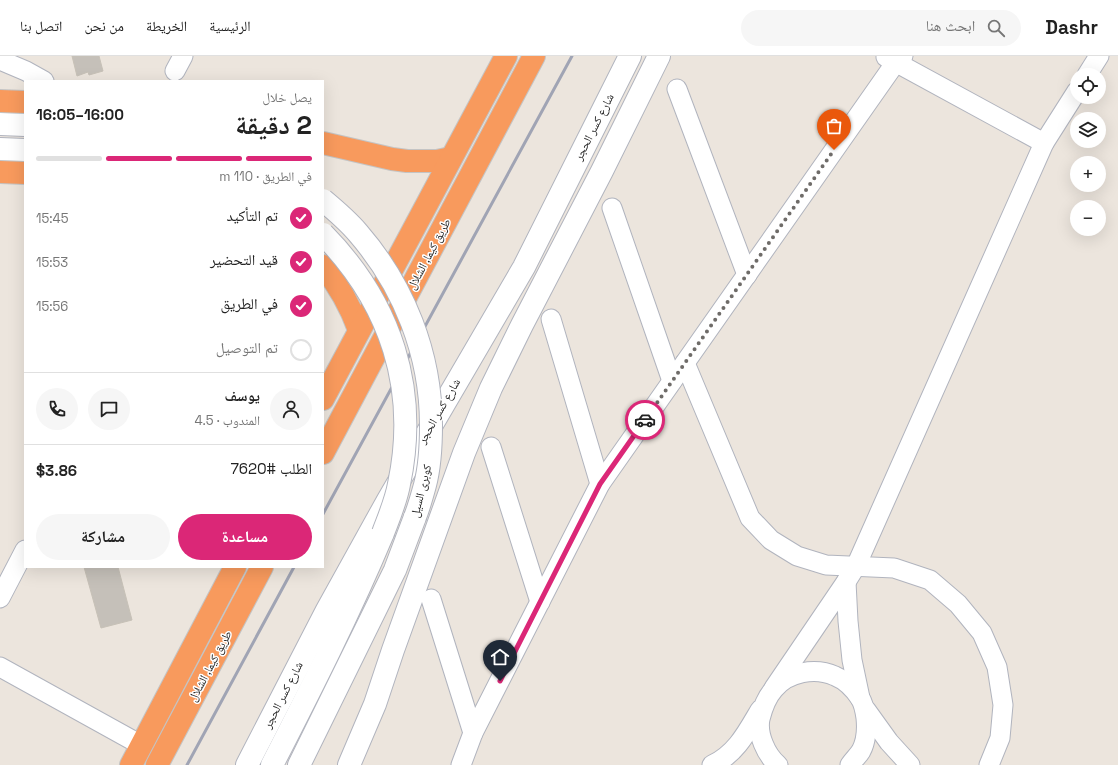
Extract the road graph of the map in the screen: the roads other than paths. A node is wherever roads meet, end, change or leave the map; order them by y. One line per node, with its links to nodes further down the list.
1 (506, 56): 20 (highway)
2 (534, 56): 34 (highway, طريق كيما, الشلال)
3 (630, 56): 51 (main road, شارع كسر الحجر)
4 (659, 56): 54 (main road)
5 (1099, 56): 8 (street)
6 (894, 58): 17 (street); 27 (street)
7 (0, 60): 9 (street)
8 (1091, 68)
9 (42, 80)
10 (677, 89): 27 (street)
11 (0, 100): 12 (highway)
12 (24, 102)
13 (1070, 102): 17 (street)
14 (0, 124): 15 (main road)
15 (24, 125)
16 (324, 143): 20 (highway)
17 (1044, 143): 37 (street)
18 (0, 149): 19 (main road)
19 (24, 150)
20 (451, 158): 29 (highway)
21 (0, 172): 22 (highway)
22 (24, 174)
23 (324, 201): 53 (main road, كوبرى السيل, bridge)
24 (612, 208): 31 (street)
25 (324, 235): 52 (main road, كوبرى السيل, bridge)
26 (324, 267): 29 (highway)
27 (747, 275): 30 (street)
28 (551, 319): 35 (street)
29 (359, 330): 32 (highway)
30 (685, 363): 31 (street); 37 (street)
31 (672, 381): 35 (street)
32 (324, 397)
33 (491, 447): 43 (street)
34 (324, 451)
35 (600, 484): 43 (street)
36 (24, 552): 41 (street)
37 (856, 566): 40 (street); 60 (street)
38 (234, 568): 48 (highway, طريق كيما, الشلال)
39 (261, 568): 50 (highway, طريق كيما, الشلال)
40 (846, 582): 45 (street); 46 (street)
41 (0, 598)
42 (431, 599): 47 (street)
43 (540, 602): 47 (street)
44 (0, 667): 48 (street)
45 (769, 696): 46 (street); 56 (street); 57 (street)
46 (862, 703): 58 (street); 59 (street)
47 (473, 733): 55 (street)
48 (142, 745): 49 (highway, طريق كيما, الشلال)
49 (131, 765)
50 (157, 765)
51 (247, 765)
52 (272, 765)
53 (300, 765)
54 (349, 765)
55 (461, 765)
56 (712, 765)
57 (778, 765)
58 (850, 765)
59 (910, 765)
60 (989, 765)

